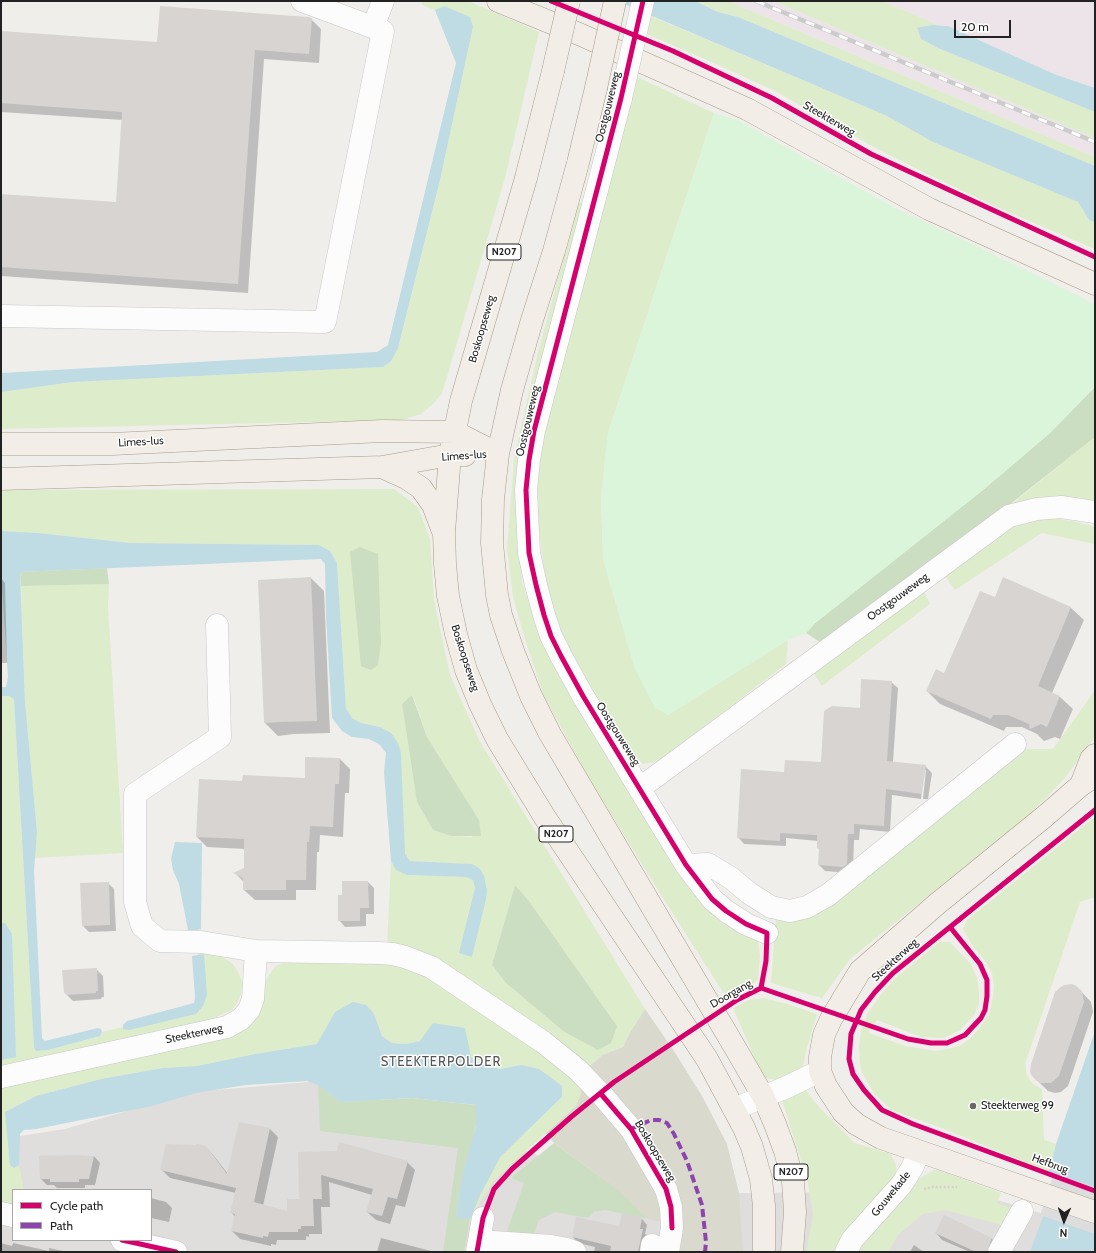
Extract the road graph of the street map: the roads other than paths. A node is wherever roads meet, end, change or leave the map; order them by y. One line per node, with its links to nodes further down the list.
1 (302, 1): 7 (street)
2 (383, 1): 7 (street)
3 (498, 1): 8 (main road)
4 (569, 1): 10 (main road, Boskoopseweg / N207, bridge)
5 (615, 1): 12 (main road, N207, bridge)
6 (643, 1): 22 (street, Oostgouweweg, bridge)
7 (374, 27): 9 (street)
8 (1095, 284)
9 (1, 316)
10 (455, 432): 11 (main road, Limes-lus); 12 (main road, Limes-lus); 13 (main road, Boskoopseweg / N207)
11 (1, 444)
12 (498, 454): 13 (main road, Limes-lus); 28 (main road, N207)
13 (450, 455): 14 (main road, Limes-lus); 17 (main road, Boskoopseweg / N207)
14 (382, 467): 15 (main road, Limes-lus); 17 (main road)
15 (1, 479)
16 (1095, 512): 22 (street, Oostgouweweg)
17 (444, 532): 29 (main road, Boskoopseweg / N207)
18 (217, 625): 25 (street)
19 (1015, 744): 23 (street)
20 (1095, 755): 21 (main road, Steekterweg)
21 (1088, 780): 26 (main road, Steekterweg)
22 (640, 788): 23 (street, Oostgouweweg)
23 (686, 865): 24 (street, Oostgouweweg)
24 (767, 933)
25 (256, 952): 27 (street, Steekterweg); 38 (street, Boskoopseweg)
26 (820, 1071): 28 (street); 30 (main road, Steekterweg)
27 (1, 1077)
28 (763, 1096): 29 (street); 42 (main road, N207)
29 (734, 1109): 41 (main road, Boskoopseweg / N207)
30 (919, 1152): 32 (main road, Steekterweg); 43 (street, Gouwekade)
31 (1022, 1211): 44 (street)
32 (1095, 1212)
33 (1, 1213): 34 (street)
34 (12, 1216)
35 (483, 1218): 37 (street)
36 (126, 1241): 39 (street)
37 (478, 1246): 40 (street)
38 (657, 1250)
39 (176, 1252)
40 (576, 1252)
41 (764, 1252)
42 (792, 1252)
43 (846, 1252)
44 (999, 1252)

